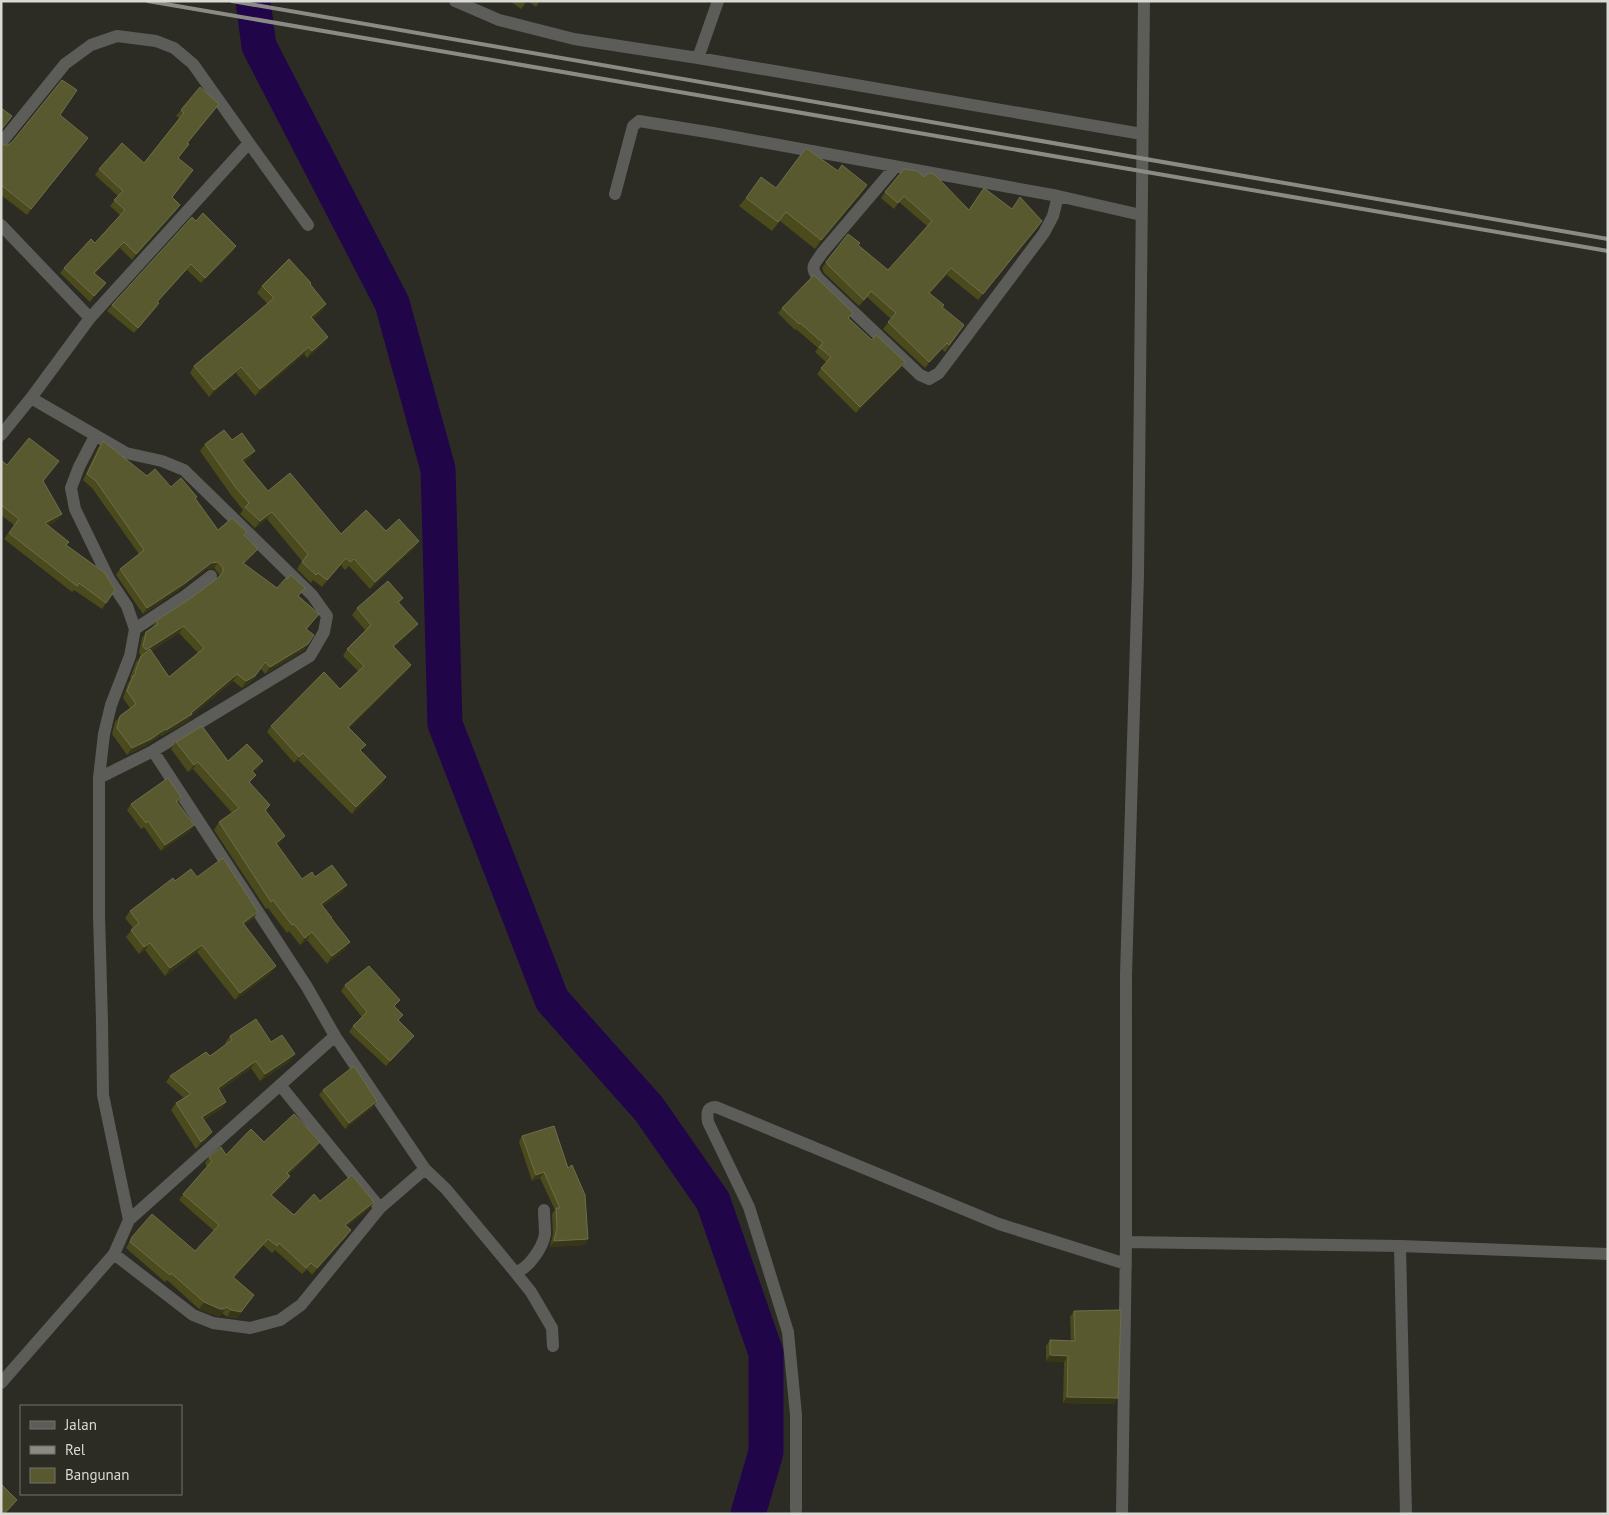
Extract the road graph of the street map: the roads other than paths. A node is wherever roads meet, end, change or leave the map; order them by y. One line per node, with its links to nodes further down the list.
1 (455, 1): 4 (street)
2 (718, 1): 4 (street)
3 (1144, 1): 5 (street)
4 (698, 58): 5 (street)
5 (1142, 134): 11 (street)
6 (1, 143): 7 (street)
7 (249, 143): 13 (street); 14 (street)
8 (895, 166): 9 (street); 10 (street); 10 (street)
9 (615, 194)
10 (1058, 196): 11 (street)
11 (1141, 215): 28 (street)
12 (1, 225): 14 (street)
13 (308, 225)
14 (90, 318): 15 (street)
15 (31, 398): 16 (street); 17 (street)
16 (1, 435)
17 (95, 436): 19 (street); 20 (street)
18 (212, 576): 19 (street)
19 (135, 628): 21 (street)
20 (153, 751): 21 (street); 22 (street)
21 (99, 778): 27 (street)
22 (335, 1036): 23 (street); 24 (street)
23 (280, 1085): 25 (street); 27 (street)
24 (425, 1169): 25 (street); 33 (street)
25 (380, 1208): 30 (street)
26 (544, 1210): 33 (street)
27 (129, 1220): 30 (street)
28 (1126, 1242): 29 (street); 32 (street)
29 (1400, 1246): 31 (street); 38 (street)
30 (114, 1254): 35 (street)
31 (1608, 1254)
32 (1126, 1264): 36 (street); 37 (street)
33 (515, 1272): 34 (street)
34 (553, 1346)
35 (1, 1383)
36 (796, 1512)
37 (1122, 1514)
38 (1406, 1514)

